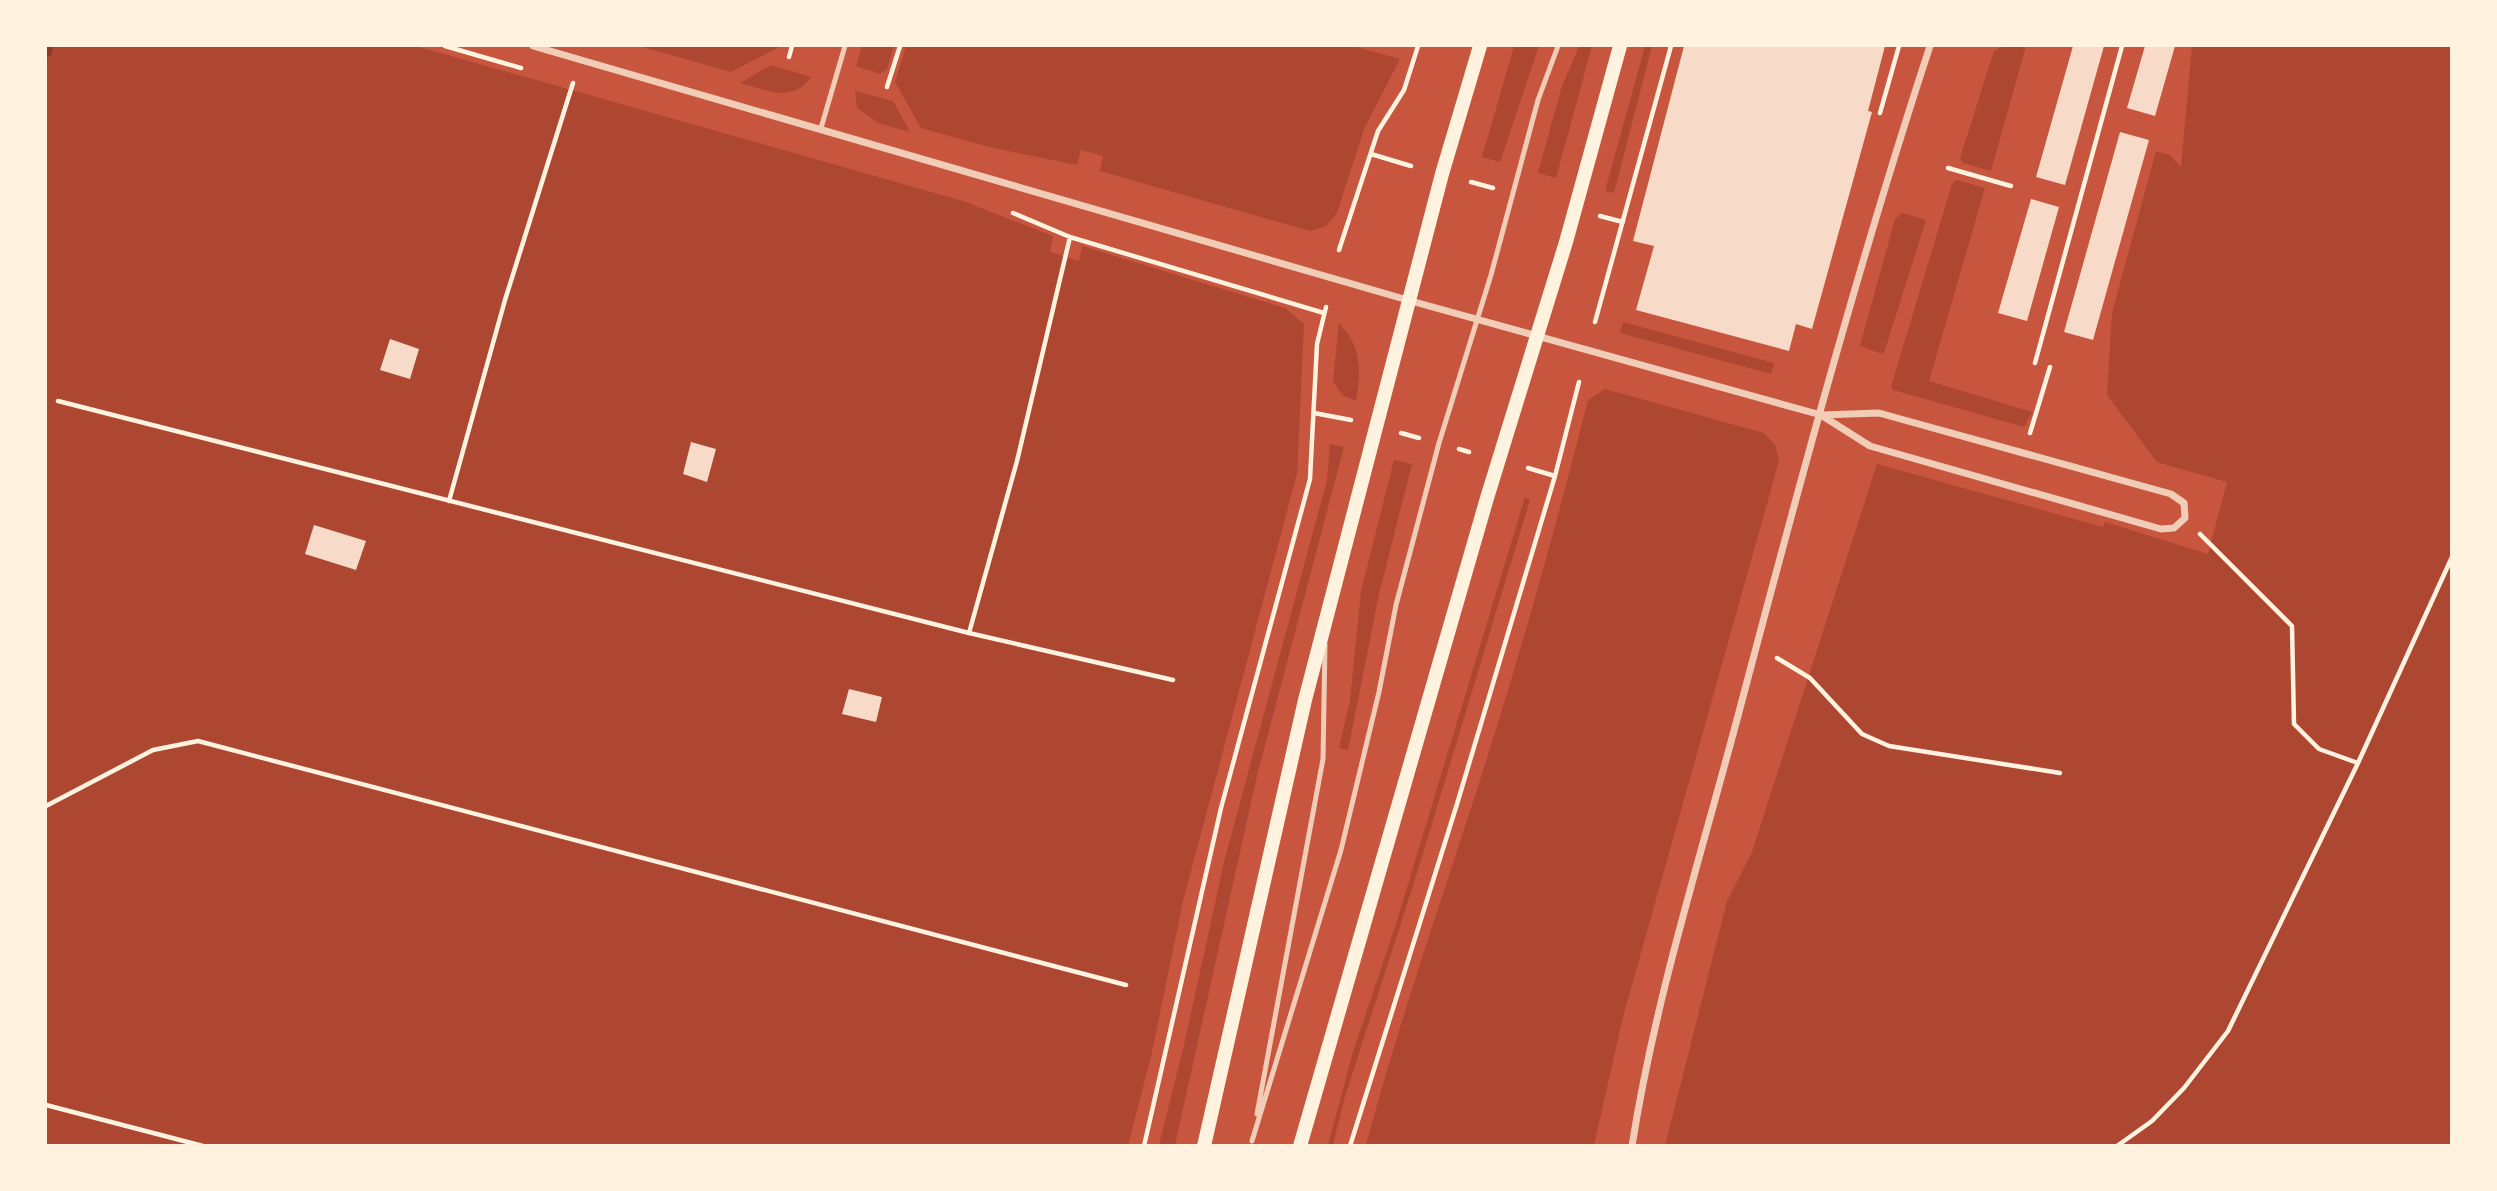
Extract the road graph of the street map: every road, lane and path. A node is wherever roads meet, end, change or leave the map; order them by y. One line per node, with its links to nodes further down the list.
1 (533, 46): 15 (street)
2 (792, 46): 12 (path)
3 (845, 46): 15 (lane)
4 (900, 46): 14 (path)
5 (1418, 46): 16 (path)
6 (1480, 46): 26 (main road)
7 (1558, 46): 28 (lane)
8 (1620, 46): 30 (main road)
9 (1671, 46): 23 (path)
10 (1930, 46): 36 (street)
11 (2122, 46): 31 (path)
12 (789, 57)
13 (573, 83): 43 (path)
14 (887, 87)
15 (821, 128): 26 (street)
16 (1371, 154): 17 (path); 25 (path)
17 (1411, 166)
18 (1948, 168): 20 (path)
19 (1471, 182): 21 (path)
20 (2011, 186)
21 (1498, 189)
22 (1593, 214): 23 (path)
23 (1623, 222): 29 (path)
24 (1070, 237): 47 (path)
25 (1339, 250)
26 (1411, 302): 28 (street); 46 (main road)
27 (1326, 307): 35 (path)
28 (1476, 320): 30 (street); 55 (lane)
29 (1595, 322)
30 (1536, 337): 36 (street); 59 (main road)
31 (2035, 363)
32 (2050, 367): 39 (path)
33 (1579, 382): 42 (path)
34 (58, 401): 43 (path)
35 (1314, 413): 37 (path); 57 (path)
36 (1821, 415): 44 (street); 44 (street); 48 (street)
37 (1353, 421)
38 (1396, 432): 40 (path)
39 (2028, 437)
40 (1426, 439)
41 (1528, 468): 42 (path)
42 (1555, 476): 60 (path)
43 (449, 501): 47 (path)
44 (2185, 519): 50 (path)
45 (2452, 557): 50 (path)
46 (1326, 623): 55 (lane); 58 (main road)
47 (969, 633): 49 (path)
48 (1759, 638): 51 (path); 61 (street)
49 (1172, 680)
50 (2358, 763): 62 (path)
51 (2060, 773)
52 (46, 806): 53 (path)
53 (1126, 985)
54 (46, 1105): 56 (path)
55 (1252, 1143)
56 (204, 1146)
57 (1144, 1146)
58 (1204, 1146)
59 (1300, 1146)
60 (1350, 1146)
61 (1632, 1146)
62 (2117, 1146)

